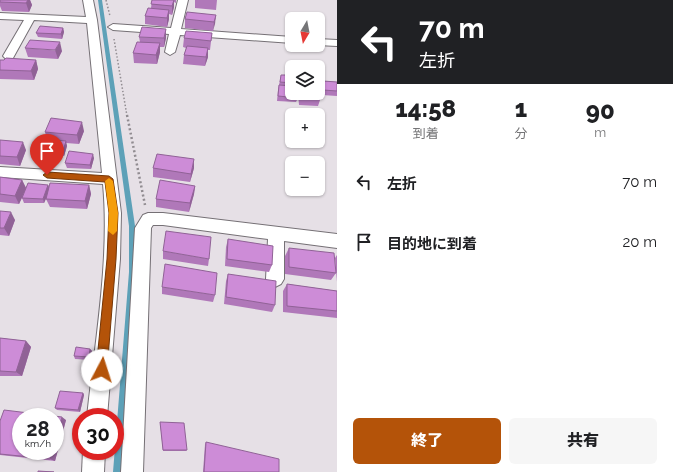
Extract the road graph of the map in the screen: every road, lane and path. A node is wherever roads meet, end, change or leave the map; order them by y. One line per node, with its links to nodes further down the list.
1 (88, 0): 6 (street)
2 (106, 0): 7 (path)
3 (184, 0): 8 (street)
4 (0, 16): 5 (street)
5 (30, 18): 6 (street); 13 (street)
6 (92, 20): 15 (street)
7 (113, 27): 8 (street); 16 (path)
8 (176, 32): 9 (street); 12 (street)
9 (285, 40)
10 (325, 42): 11 (street)
11 (337, 43)
12 (170, 52)
13 (8, 56)
14 (0, 172): 15 (street)
15 (109, 179): 20 (street)
16 (148, 219): 17 (street); 23 (street)
17 (276, 234): 18 (street); 19 (street)
18 (337, 241)
19 (276, 279)
20 (98, 408)
21 (94, 460): 22 (street)
22 (93, 472)
23 (132, 472)

